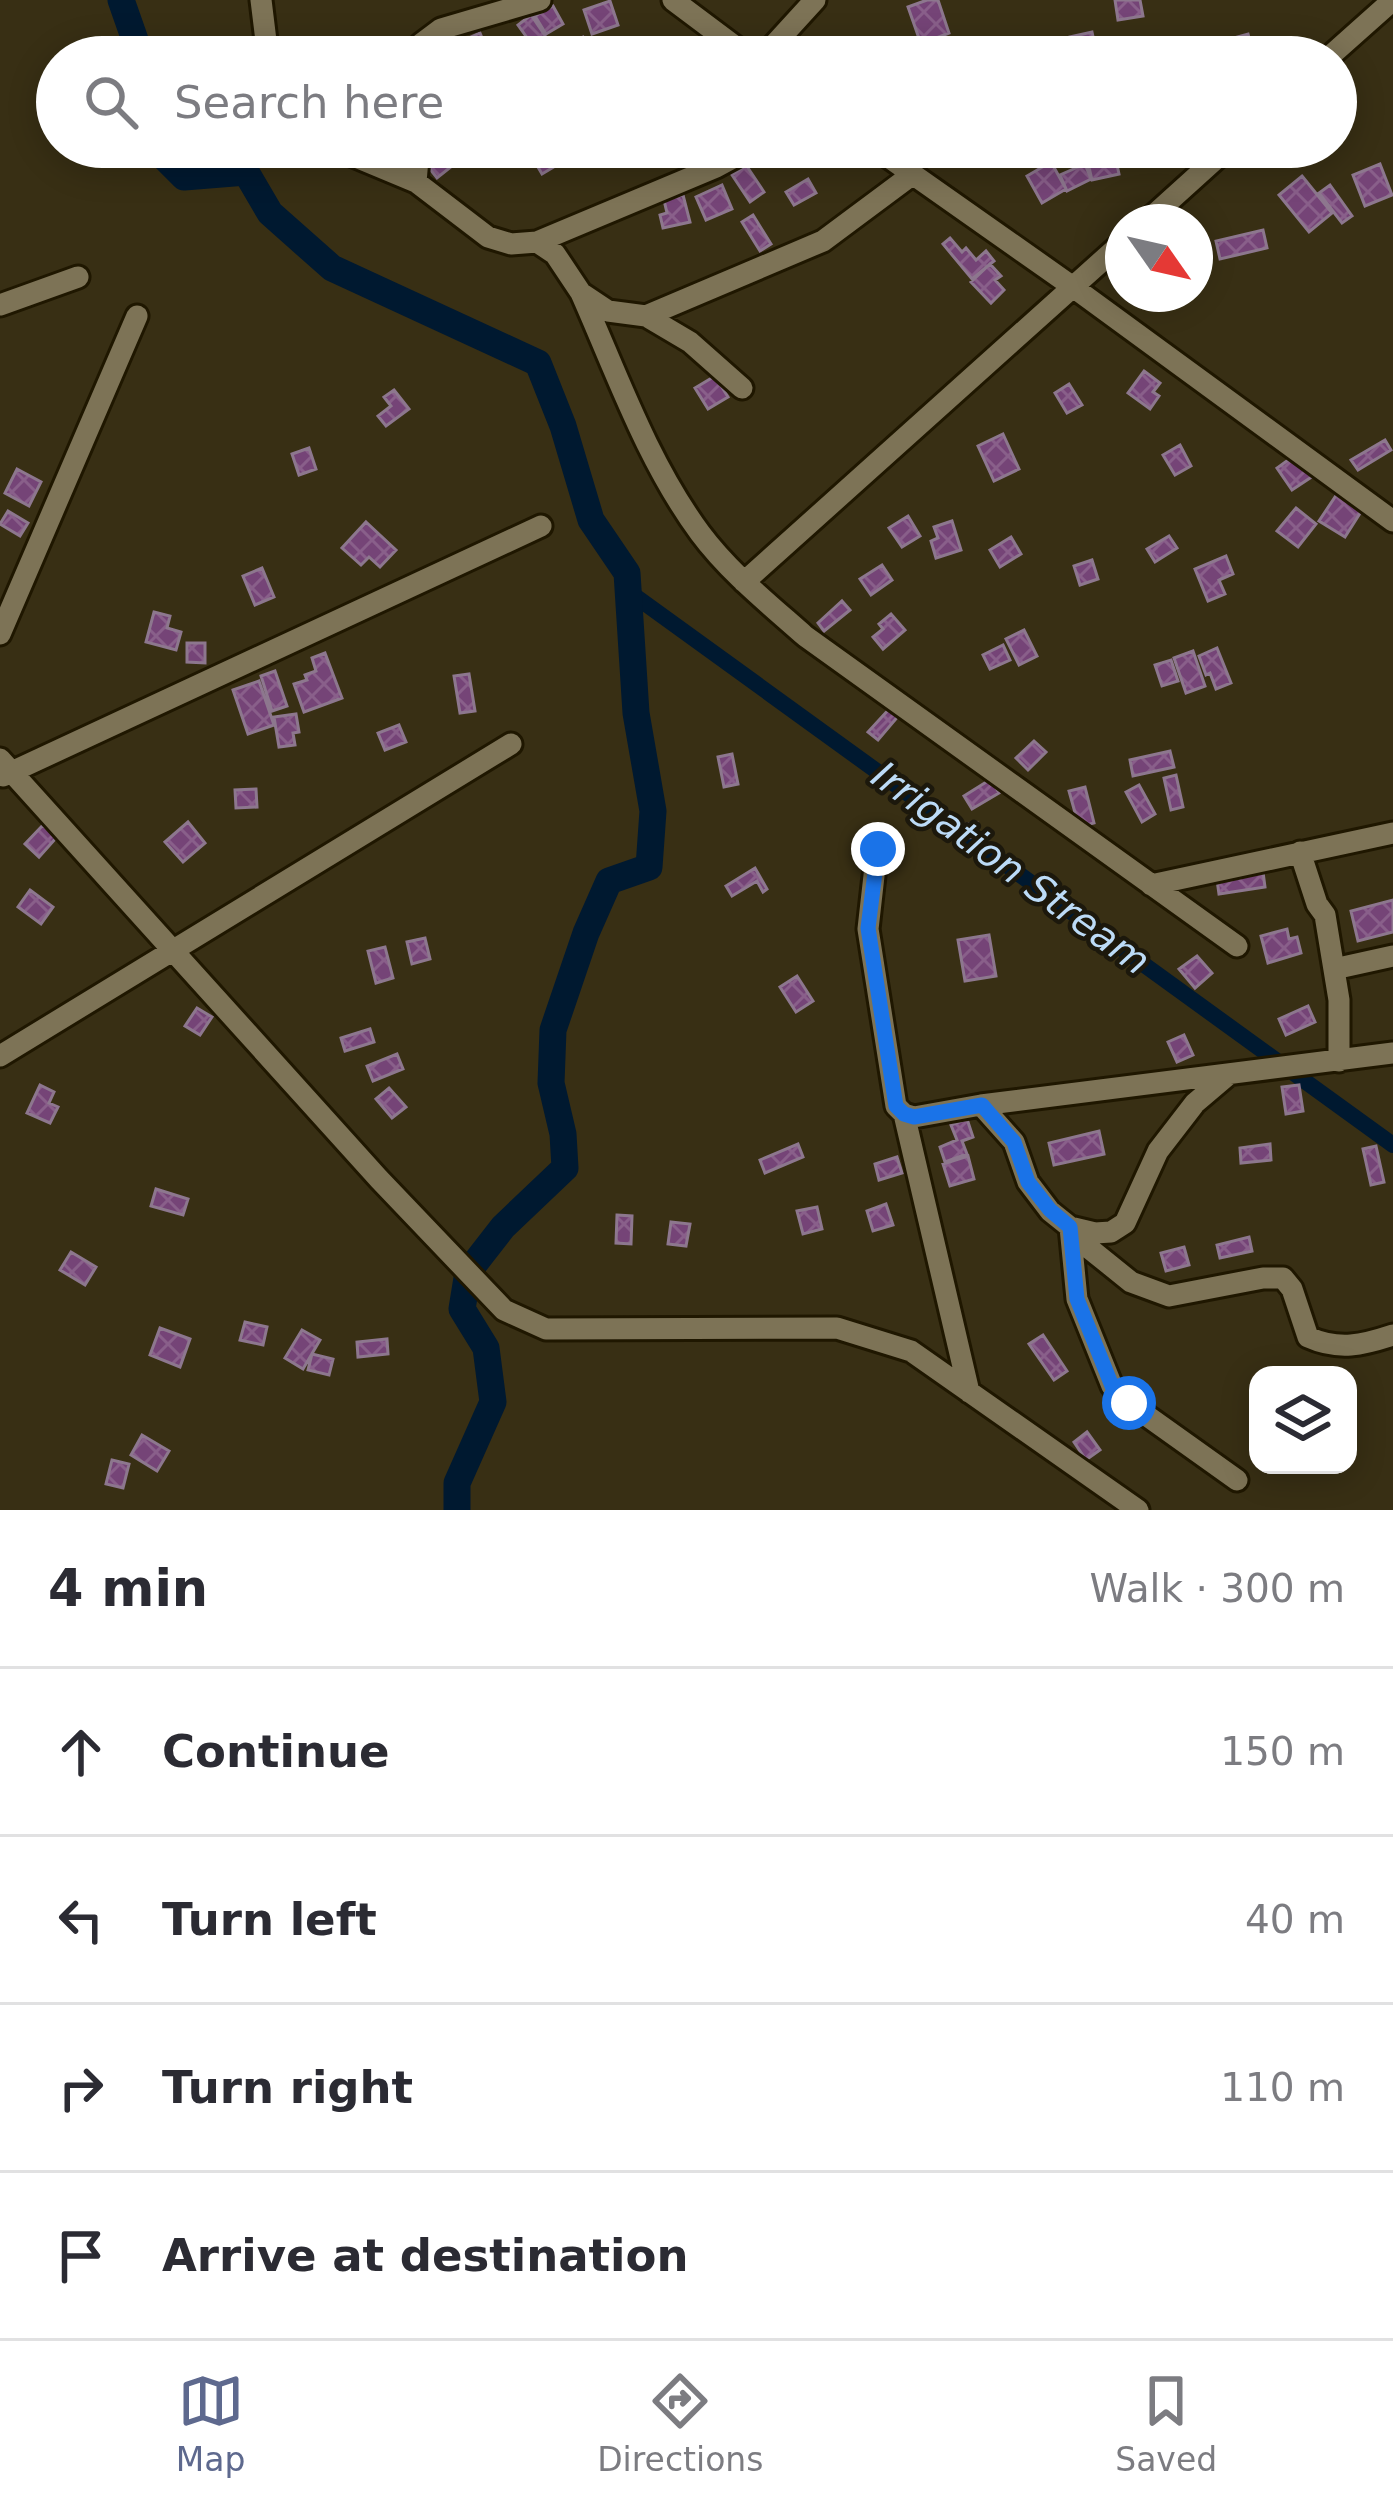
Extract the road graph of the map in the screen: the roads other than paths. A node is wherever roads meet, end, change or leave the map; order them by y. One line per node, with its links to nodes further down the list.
1 (261, 0): 6 (street)
2 (540, 0): 7 (street)
3 (673, 0): 8 (street)
4 (815, 0): 9 (street)
5 (1393, 0): 10 (street)
6 (265, 36)
7 (432, 36)
8 (721, 36)
9 (782, 36)
10 (1353, 36)
11 (382, 168): 17 (street)
12 (417, 168): 17 (street)
13 (711, 168): 19 (street)
14 (904, 168): 16 (street)
15 (1206, 168): 18 (street)
16 (913, 174): 22 (street); 26 (street)
17 (416, 182): 19 (street)
18 (1166, 204)
19 (537, 242): 23 (street)
20 (1105, 258): 22 (street)
21 (78, 277): 24 (street)
22 (1073, 287): 28 (street); 30 (street)
23 (581, 293): 26 (street); 30 (street)
24 (0, 305)
25 (137, 316): 31 (street)
26 (646, 316): 27 (street)
27 (742, 388)
28 (1393, 521)
29 (541, 526): 33 (street)
30 (744, 582): 37 (street)
31 (0, 634)
32 (511, 744): 39 (street)
33 (4, 769): 39 (street)
34 (1393, 833): 36 (street)
35 (878, 849): 47 (street)
36 (1300, 852): 37 (street); 41 (street)
37 (1151, 885): 38 (street)
38 (1237, 946)
39 (173, 950): 43 (street); 50 (street)
40 (1393, 956): 41 (street)
41 (1334, 970): 44 (street)
42 (1393, 1053): 44 (street)
43 (0, 1056)
44 (1339, 1061): 45 (street)
45 (1228, 1075): 46 (street); 48 (street)
46 (982, 1105): 47 (street); 48 (street)
47 (904, 1114): 50 (street)
48 (1070, 1227): 49 (street); 51 (street)
49 (1393, 1335)
50 (969, 1392): 52 (street)
51 (1237, 1480)
52 (1138, 1510)

